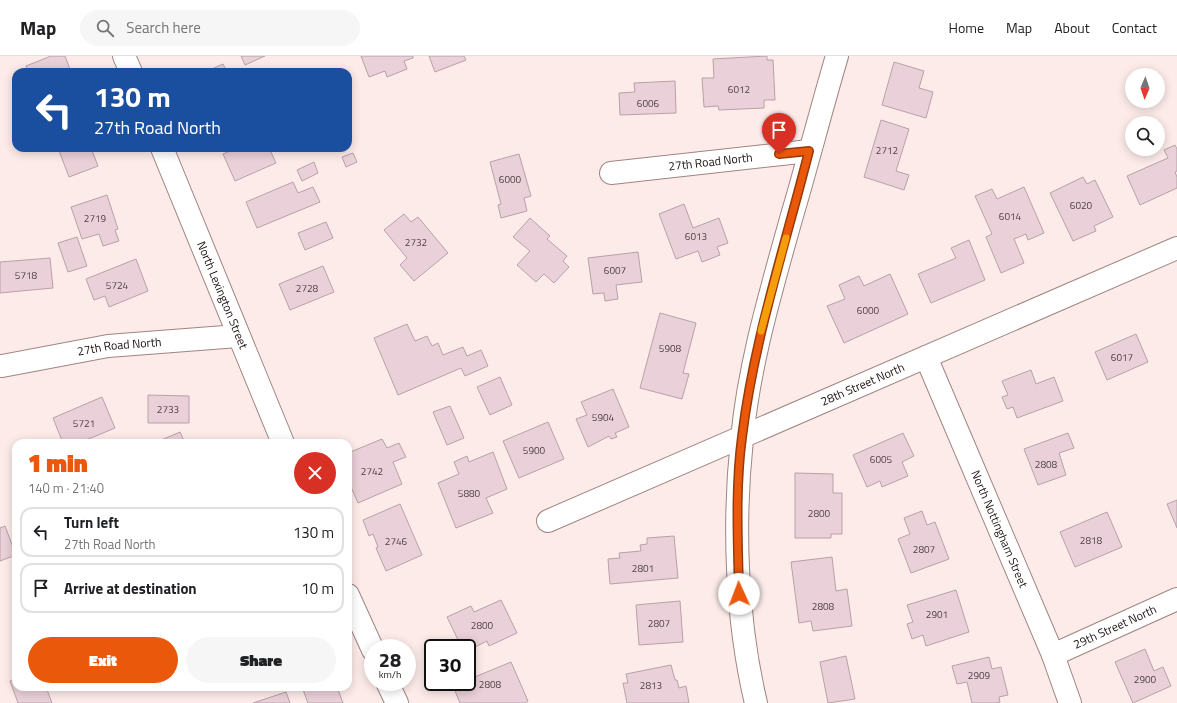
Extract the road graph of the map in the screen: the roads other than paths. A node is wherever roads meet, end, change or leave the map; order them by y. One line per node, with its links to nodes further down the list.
1 (124, 56): 3 (street)
2 (837, 56): 4 (street)
3 (129, 68)
4 (809, 151): 6 (street, 27th Road North); 11 (street)
5 (164, 152): 8 (street, North Lexington Street)
6 (611, 173)
7 (1177, 248): 9 (street, 28th Street North)
8 (238, 336): 10 (street, 27th Road North); 12 (street, North Lexington Street)
9 (926, 357): 11 (street, 28th Street North); 17 (street, North Nottingham Street)
10 (2, 366)
11 (742, 438): 13 (street, 28th Street North); 20 (street)
12 (281, 439)
13 (548, 521)
14 (1177, 598): 17 (street, 29th Street North)
15 (352, 607): 16 (street)
16 (368, 639)
17 (1053, 655): 21 (street, North Nottingham Street)
18 (391, 691): 19 (street)
19 (397, 703)
20 (756, 703)
21 (1070, 703)

